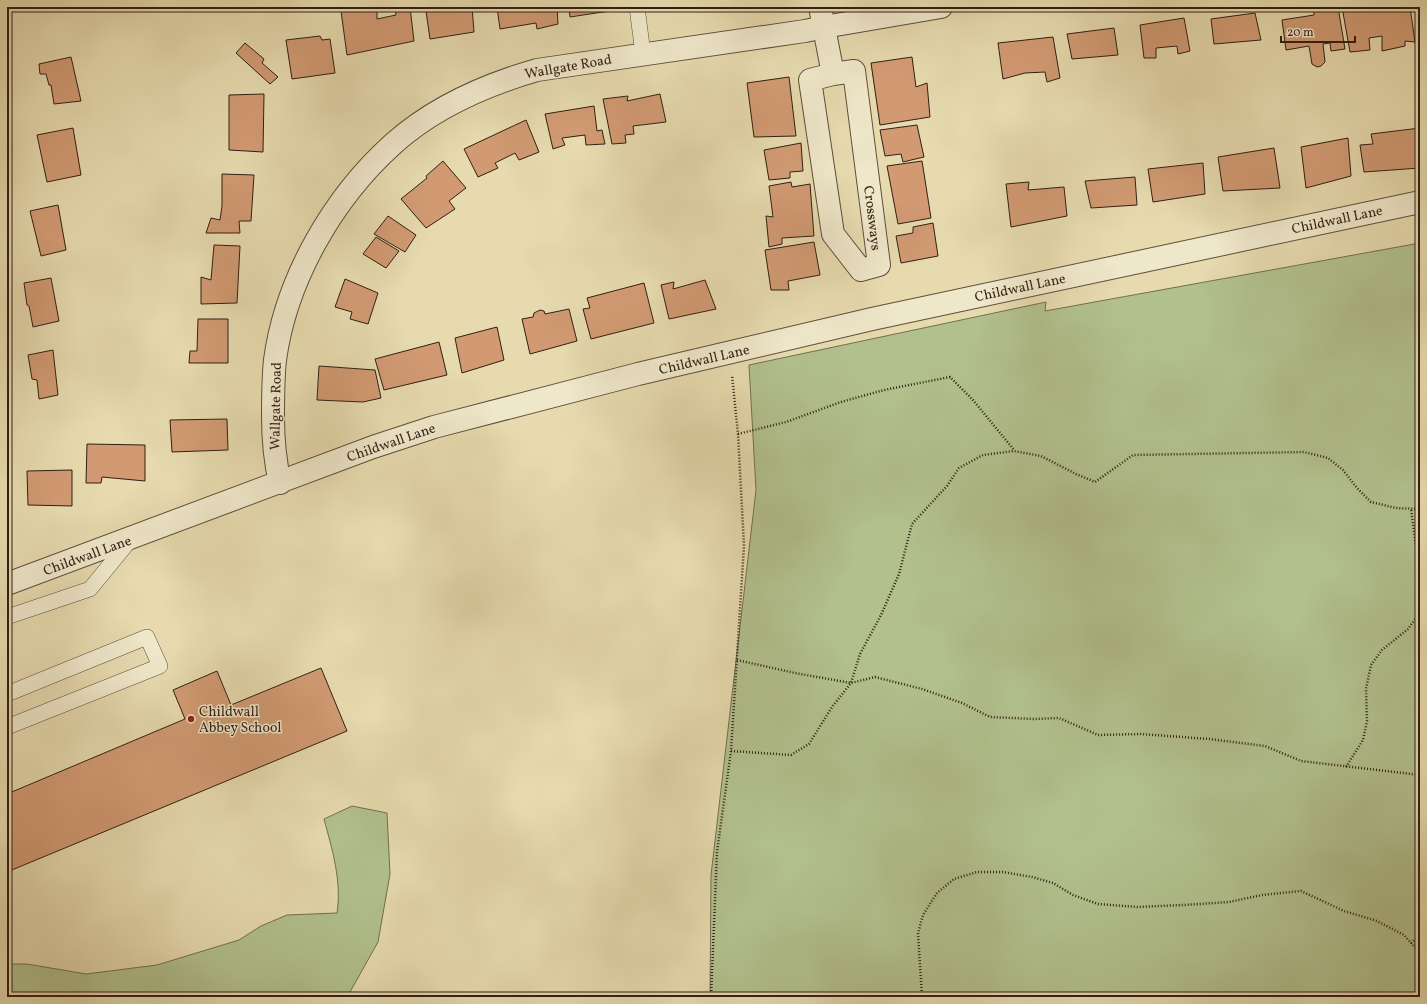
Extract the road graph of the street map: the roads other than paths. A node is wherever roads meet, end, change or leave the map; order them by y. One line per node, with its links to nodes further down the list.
1 (636, 7): 4 (lane)
2 (941, 7): 3 (street, Wallgate Road)
3 (822, 17): 4 (street, Wallgate Road); 5 (street)
4 (643, 54): 7 (street, Wallgate Road)
5 (833, 74): 5 (street, Crossways)
6 (1420, 202): 7 (street, Childwall Lane)
7 (280, 483): 8 (street, Childwall Lane)
8 (131, 539): 9 (street, Childwall Lane); 10 (lane)
9 (7, 584)
10 (7, 617)
11 (7, 694): 12 (lane)
12 (7, 727)

